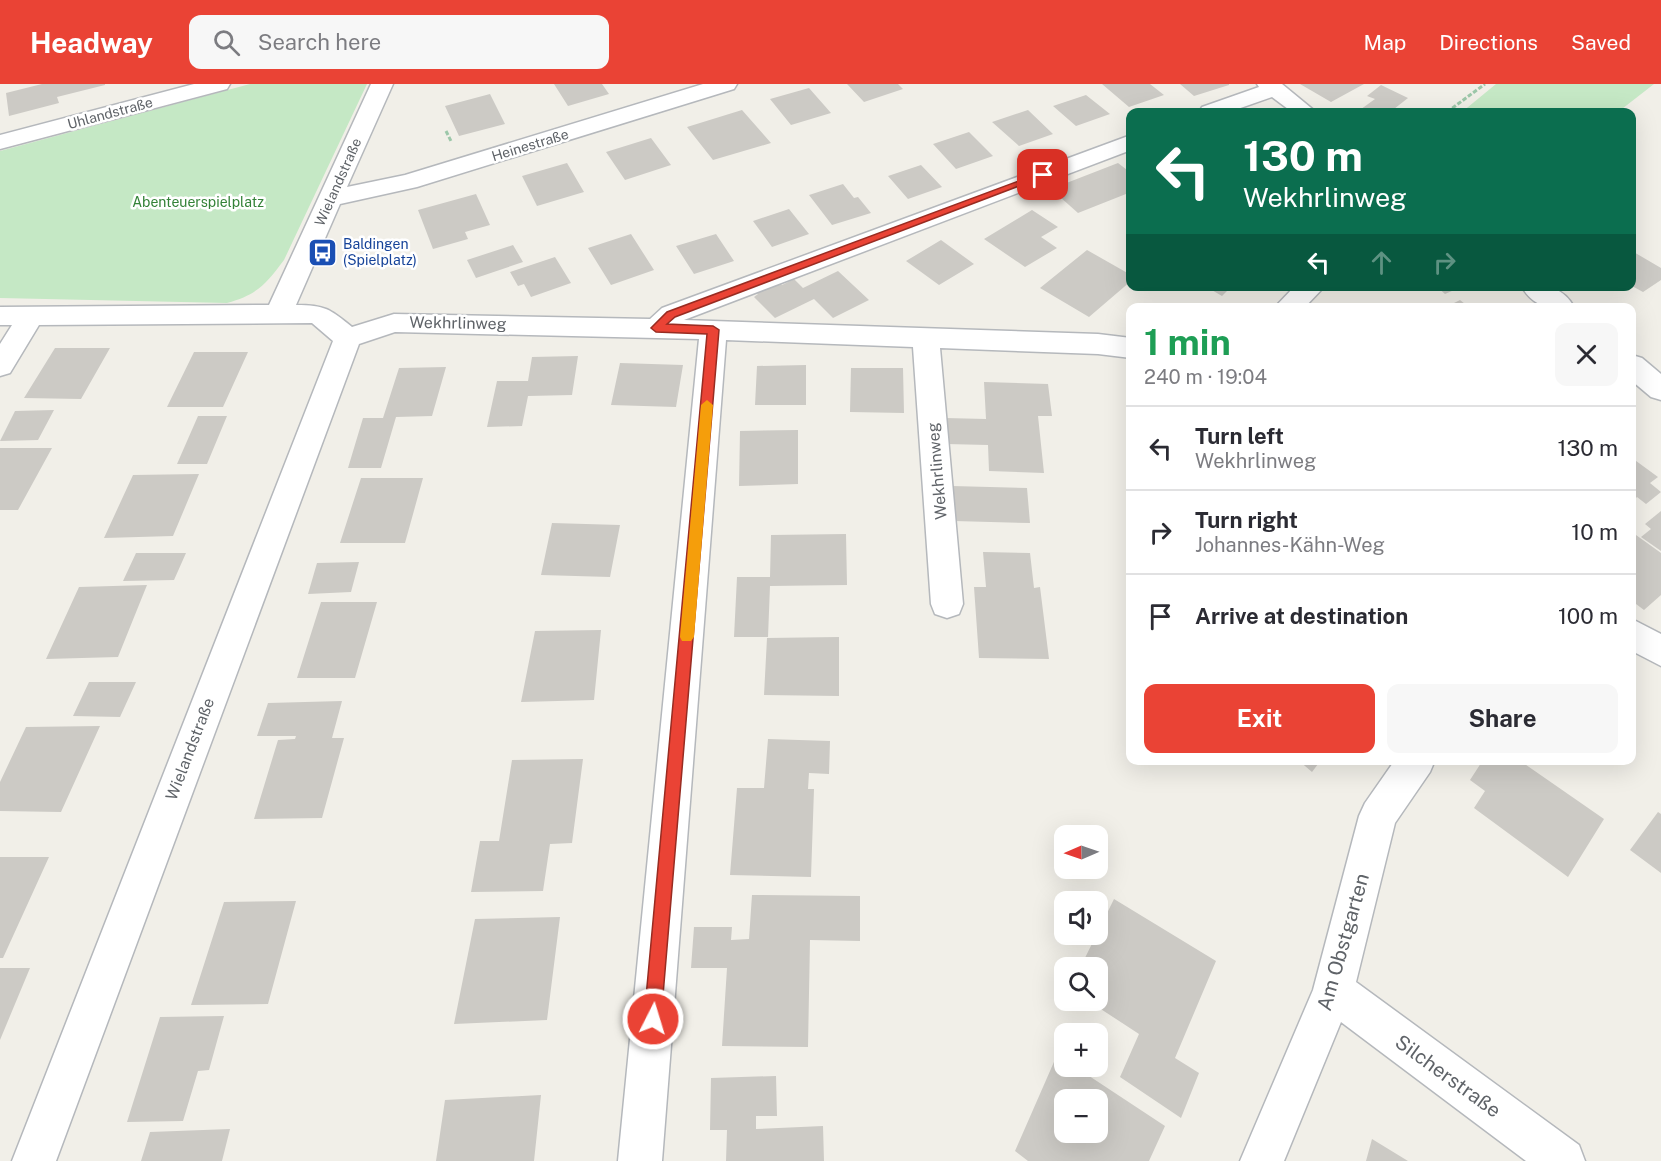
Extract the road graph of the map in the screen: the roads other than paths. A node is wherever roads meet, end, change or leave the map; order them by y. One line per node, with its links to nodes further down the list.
1 (219, 84): 7 (street, Uhlandstraße)
2 (382, 84): 9 (street, Wielandstraße)
3 (726, 84): 9 (street, Heinestraße)
4 (1271, 86): 5 (street); 6 (street)
5 (1219, 108)
6 (1300, 108)
7 (0, 142)
8 (1126, 144): 17 (street)
9 (332, 198): 14 (street, Wielandstraße)
10 (1306, 291): 12 (street)
11 (1540, 291): 13 (street)
12 (1293, 303)
13 (1556, 303)
14 (279, 313): 16 (street); 19 (street)
15 (0, 316): 16 (street)
16 (32, 317): 22 (street)
17 (656, 328): 18 (street, Wekhrlinweg); 19 (street, Wekhrlinweg)
18 (713, 330): 20 (street, Wekhrlinweg); 31 (street)
19 (348, 338): 30 (street, Wielandstraße)
20 (926, 338): 21 (street, Wekhrlinweg); 25 (street, Wekhrlinweg)
21 (1126, 347)
22 (0, 366)
23 (1636, 368): 24 (street)
24 (1661, 390)
25 (947, 604)
26 (1636, 636): 27 (street)
27 (1661, 651)
28 (1413, 765): 29 (street, Am Obstgarten)
29 (1333, 991): 32 (street, Am Obstgarten); 33 (street, Silcherstraße)
30 (34, 1161)
31 (640, 1161)
32 (1262, 1161)
33 (1563, 1161)

